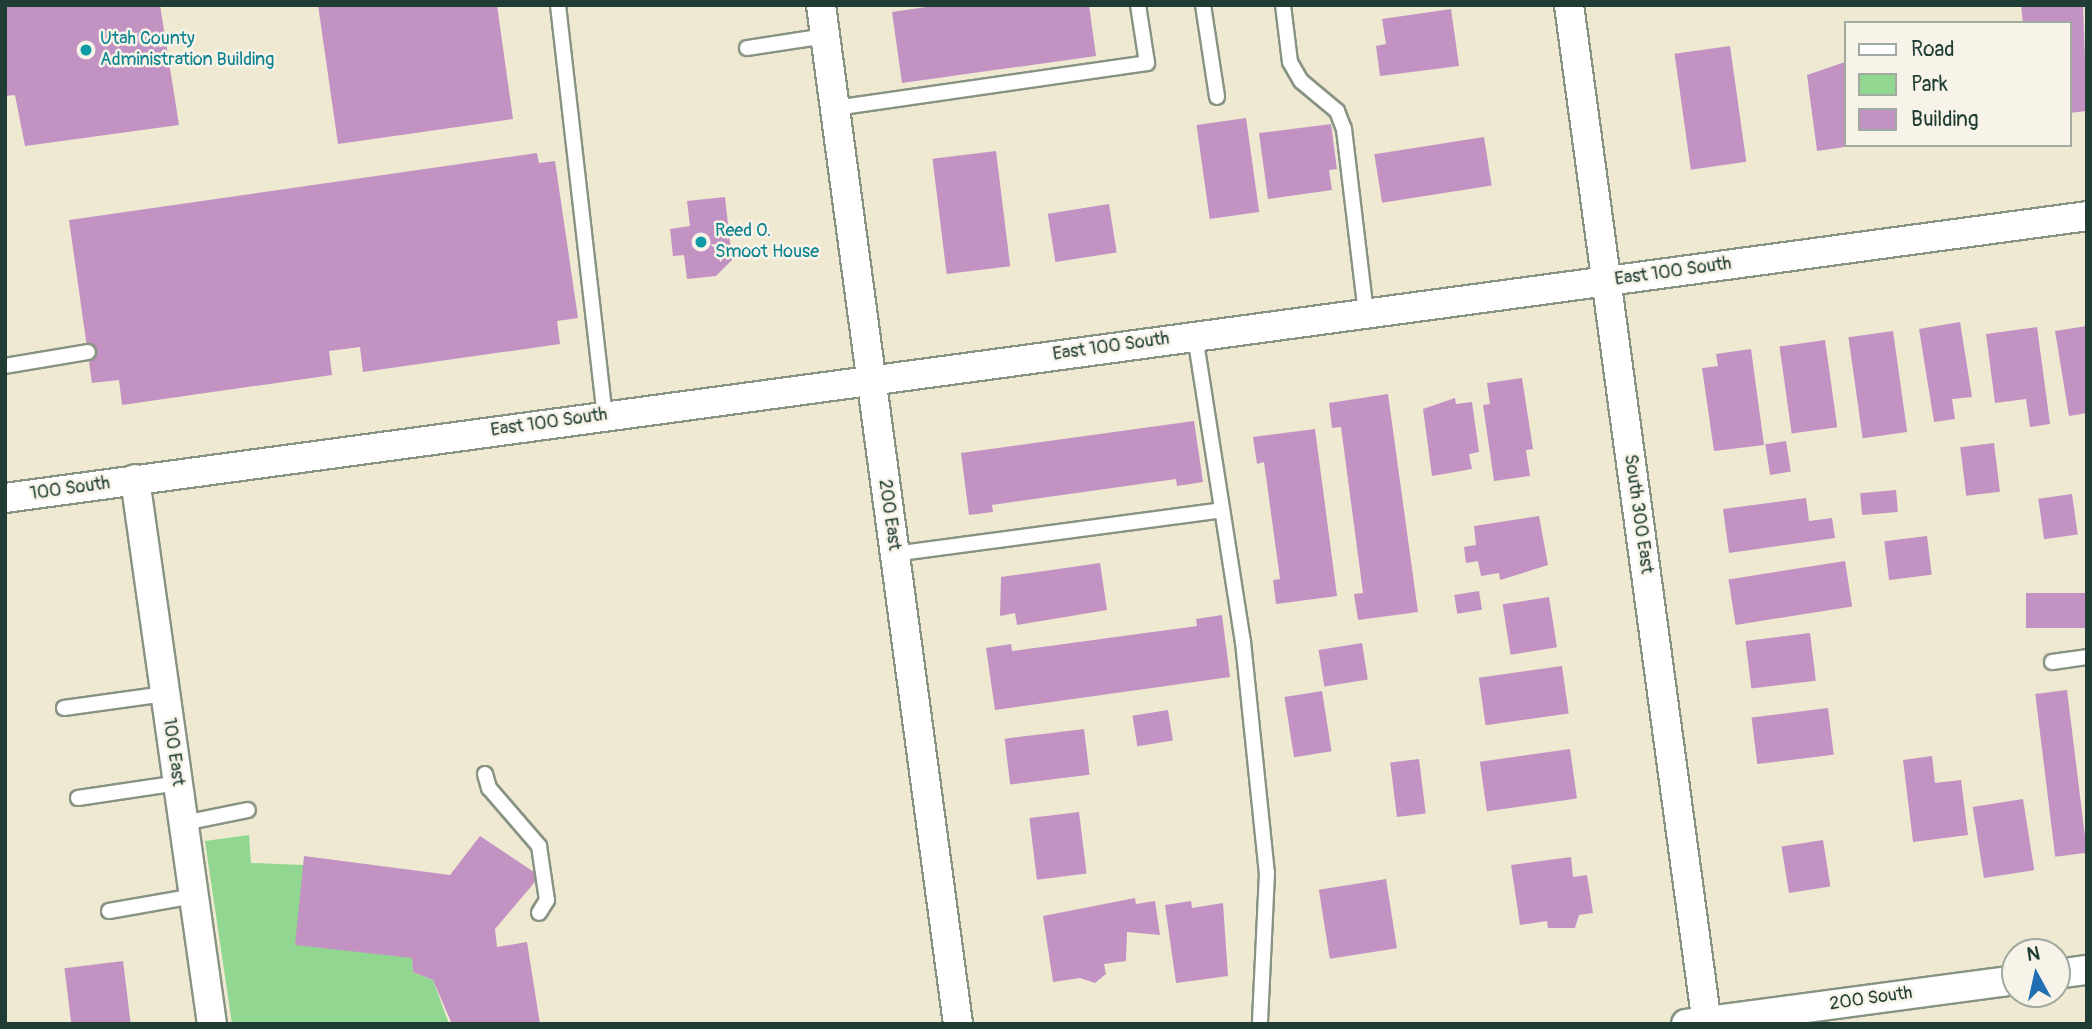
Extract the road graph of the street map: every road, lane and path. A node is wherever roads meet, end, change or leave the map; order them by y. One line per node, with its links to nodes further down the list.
1 (558, 5): 18 (lane)
2 (821, 5): 7 (street, 200 East)
3 (1138, 5): 10 (lane)
4 (1203, 5): 9 (lane)
5 (1283, 5): 13 (lane)
6 (1569, 5): 12 (street, South 300 East)
7 (825, 36): 8 (lane); 10 (street, 200 East)
8 (747, 48)
9 (1217, 97)
10 (835, 108): 17 (street, 200 East)
11 (2087, 216): 12 (street, East 100 South)
12 (1606, 281): 13 (street, East 100 South); 36 (street, South 300 East)
13 (1366, 313): 14 (street, East 100 South)
14 (1195, 336): 17 (street, East 100 South); 21 (lane)
15 (88, 352): 16 (lane)
16 (5, 366)
17 (870, 379): 18 (street, East 100 South); 22 (street, 200 East)
18 (605, 416): 19 (street, East 100 South)
19 (135, 479): 20 (street, 100 South); 25 (street, 100 East)
20 (5, 498)
21 (1223, 510): 22 (lane); 39 (lane)
22 (894, 554): 38 (street, 200 East)
23 (2087, 657): 24 (lane)
24 (2052, 662)
25 (165, 694): 26 (lane); 28 (street, 100 East)
26 (64, 708)
27 (485, 774): 34 (lane)
28 (178, 783): 29 (lane); 31 (street, 100 East)
29 (78, 798)
30 (248, 810): 31 (lane)
31 (184, 823): 32 (street, 100 East)
32 (194, 897): 33 (lane); 37 (street, 100 East)
33 (109, 911)
34 (539, 913)
35 (2001, 981): 36 (street, 200 South)
36 (1700, 1023)
37 (212, 1024)
38 (958, 1024)
39 (1260, 1024)

